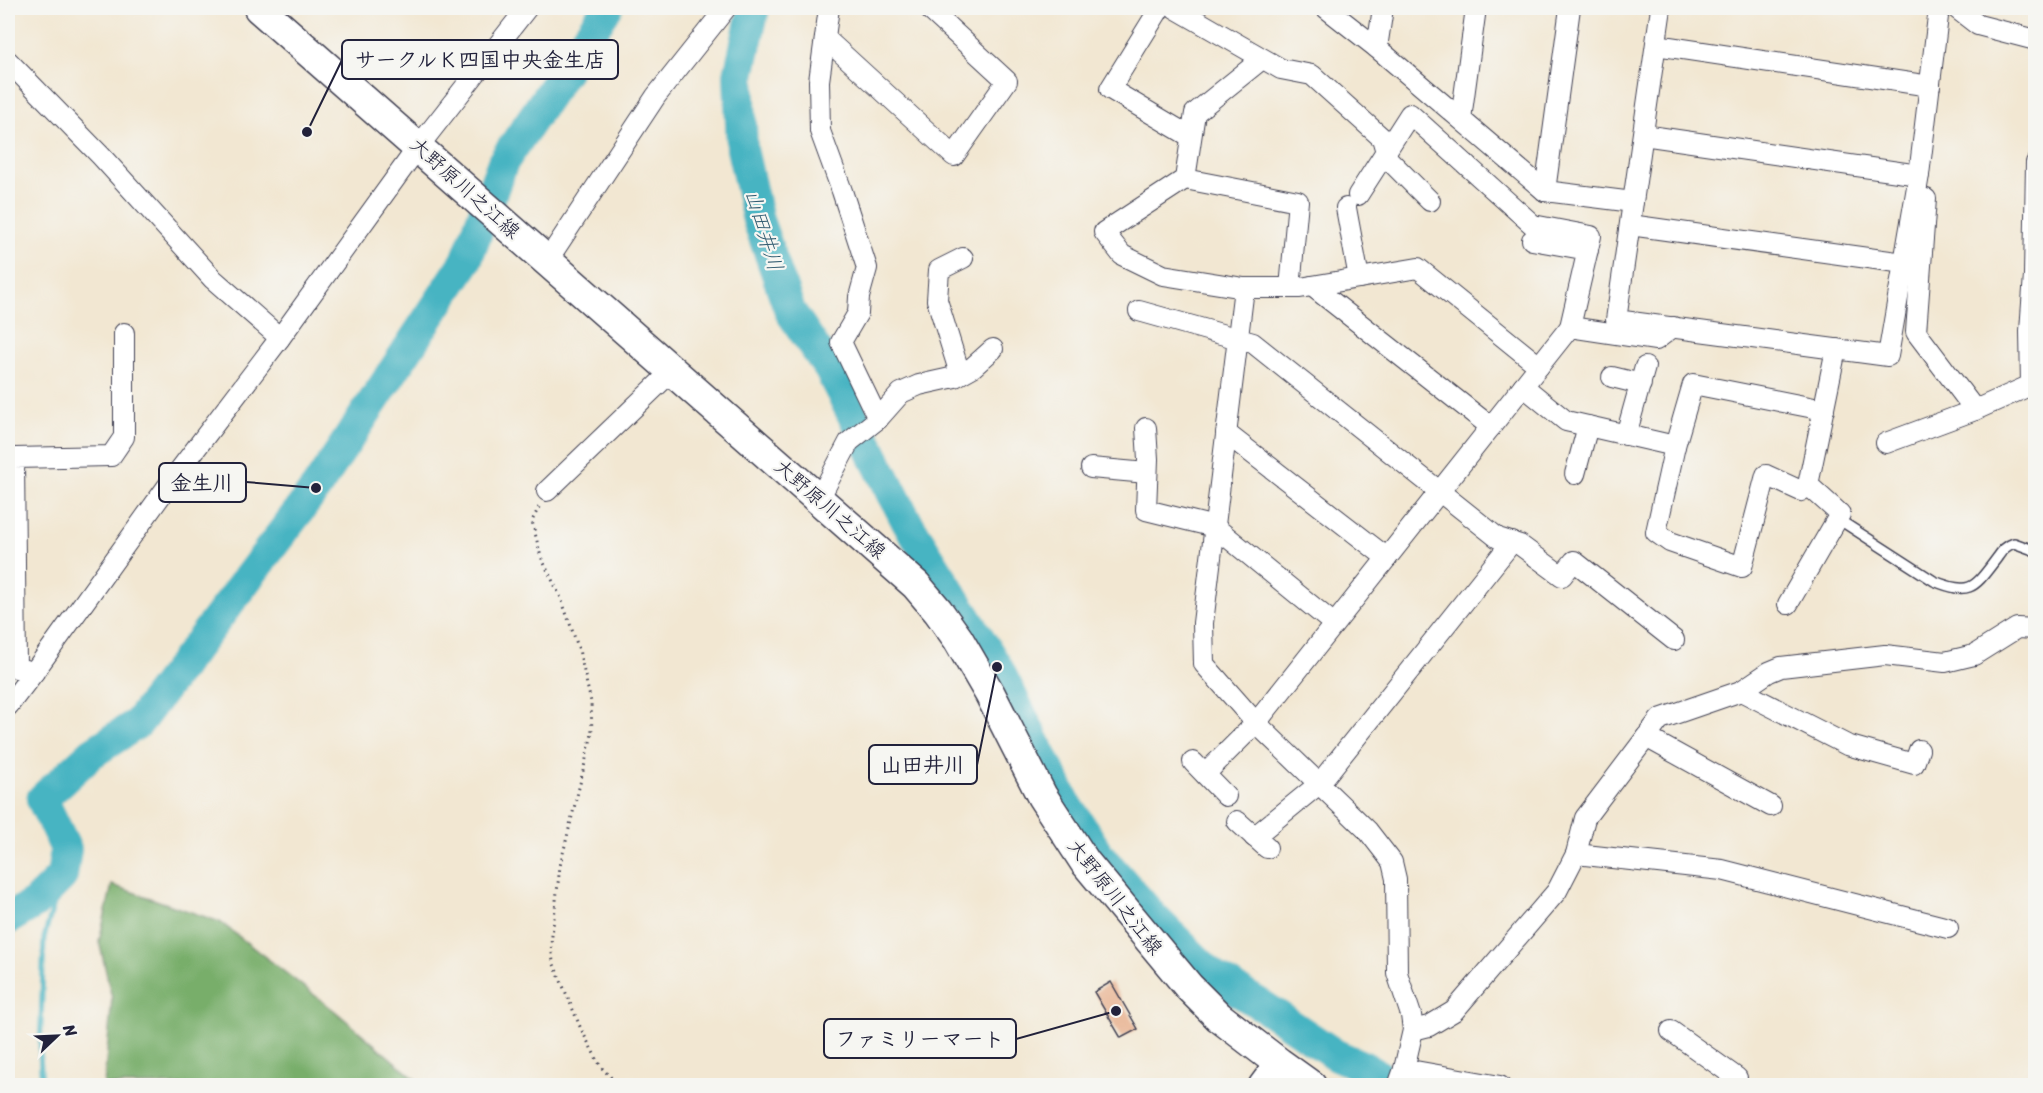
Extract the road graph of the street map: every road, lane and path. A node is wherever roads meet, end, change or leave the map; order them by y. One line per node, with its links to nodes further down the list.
1 (259, 8): 25 (main road, 大野原川之江線)
2 (527, 8): 25 (street)
3 (726, 8): 37 (street)
4 (829, 8): 15 (street)
5 (927, 8): 15 (street)
6 (1160, 8): 24 (street)
7 (1175, 8): 26 (street)
8 (1326, 8): 18 (street)
9 (1383, 8): 18 (street)
10 (1476, 8): 22 (street)
11 (1570, 8): 30 (street)
12 (1661, 8): 17 (street)
13 (1939, 8): 21 (street)
14 (1956, 8): 16 (street)
15 (825, 38): 59 (street)
16 (2036, 40)
17 (1656, 45): 21 (street); 23 (street)
18 (1377, 48): 22 (street)
19 (8, 61): 48 (street)
20 (1257, 63): 24 (street)
21 (1930, 86): 28 (street)
22 (1461, 119): 30 (street)
23 (1643, 135): 28 (street); 32 (street)
24 (1191, 137): 29 (street)
25 (418, 147): 37 (main road, 大野原川之江線); 48 (street)
26 (1386, 153): 31 (street); 35 (street); 40 (street)
27 (2036, 163): 39 (street)
28 (1919, 172): 38 (street); 58 (street)
29 (1185, 179): 42 (street); 43 (street)
30 (1545, 191): 32 (street)
31 (1430, 201)
32 (1633, 202): 33 (street)
33 (1630, 225): 38 (street); 46 (street)
34 (1532, 240): 35 (street)
35 (1588, 250): 45 (street)
36 (963, 258): 54 (street)
37 (547, 261): 53 (main road, 大野原川之江線)
38 (1904, 263): 51 (street)
39 (2035, 275): 58 (street)
40 (1359, 278): 41 (street); 52 (street)
41 (1312, 286): 43 (street); 60 (street)
42 (1244, 288): 43 (street); 49 (street)
43 (1290, 288)
44 (1139, 311): 49 (street)
45 (1570, 327): 46 (street); 52 (street)
46 (1673, 327): 51 (street)
47 (124, 333): 83 (street)
48 (280, 338): 83 (street)
49 (1238, 339): 63 (street); 72 (street)
50 (993, 349): 54 (street)
51 (1836, 349): 57 (street)
52 (1539, 366): 56 (street)
53 (672, 371): 71 (street); 73 (main road, 大野原川之江線)
54 (960, 374): 59 (street)
55 (1612, 377): 64 (street)
56 (1523, 386): 60 (street); 61 (street)
57 (1824, 410): 66 (street); 70 (street)
58 (1975, 410): 65 (street)
59 (878, 419): 73 (street)
60 (1491, 426): 72 (street)
61 (1588, 426): 64 (street); 69 (street)
62 (1146, 428): 68 (street)
63 (1226, 433): 75 (street); 78 (street)
64 (1626, 435): 66 (street)
65 (1886, 443)
66 (1675, 446): 70 (street)
67 (1091, 468): 68 (street)
68 (1147, 473): 75 (street)
69 (1575, 474)
70 (1808, 485): 74 (street)
71 (547, 491): 99 (path)
72 (1439, 492): 76 (street); 78 (street)
73 (819, 500): 97 (main road, 大野原川之江線)
74 (1838, 519): 77 (lane); 79 (street)
75 (1215, 527): 80 (street); 86 (street)
76 (1512, 542): 82 (street); 89 (street)
77 (2036, 551)
78 (1387, 558): 80 (street)
79 (1788, 604)
80 (1334, 624): 86 (street)
81 (2036, 629): 84 (street)
82 (1674, 639)
83 (19, 673): 85 (street)
84 (1741, 691): 87 (street); 88 (street)
85 (8, 706)
86 (1256, 723): 89 (street); 90 (street)
87 (1646, 737): 91 (street); 93 (street)
88 (1919, 750)
89 (1319, 784): 92 (street); 95 (street)
90 (1226, 796)
91 (1771, 806)
92 (1237, 821)
93 (1576, 854): 94 (street); 95 (street)
94 (1948, 928)
95 (1413, 1030): 98 (street)
96 (1671, 1031): 102 (street)
97 (1270, 1074): 100 (main road, 大野原川之江線)
98 (1401, 1077): 101 (street)
99 (619, 1086)
100 (1311, 1086)
101 (1500, 1086)
102 (1733, 1086)

